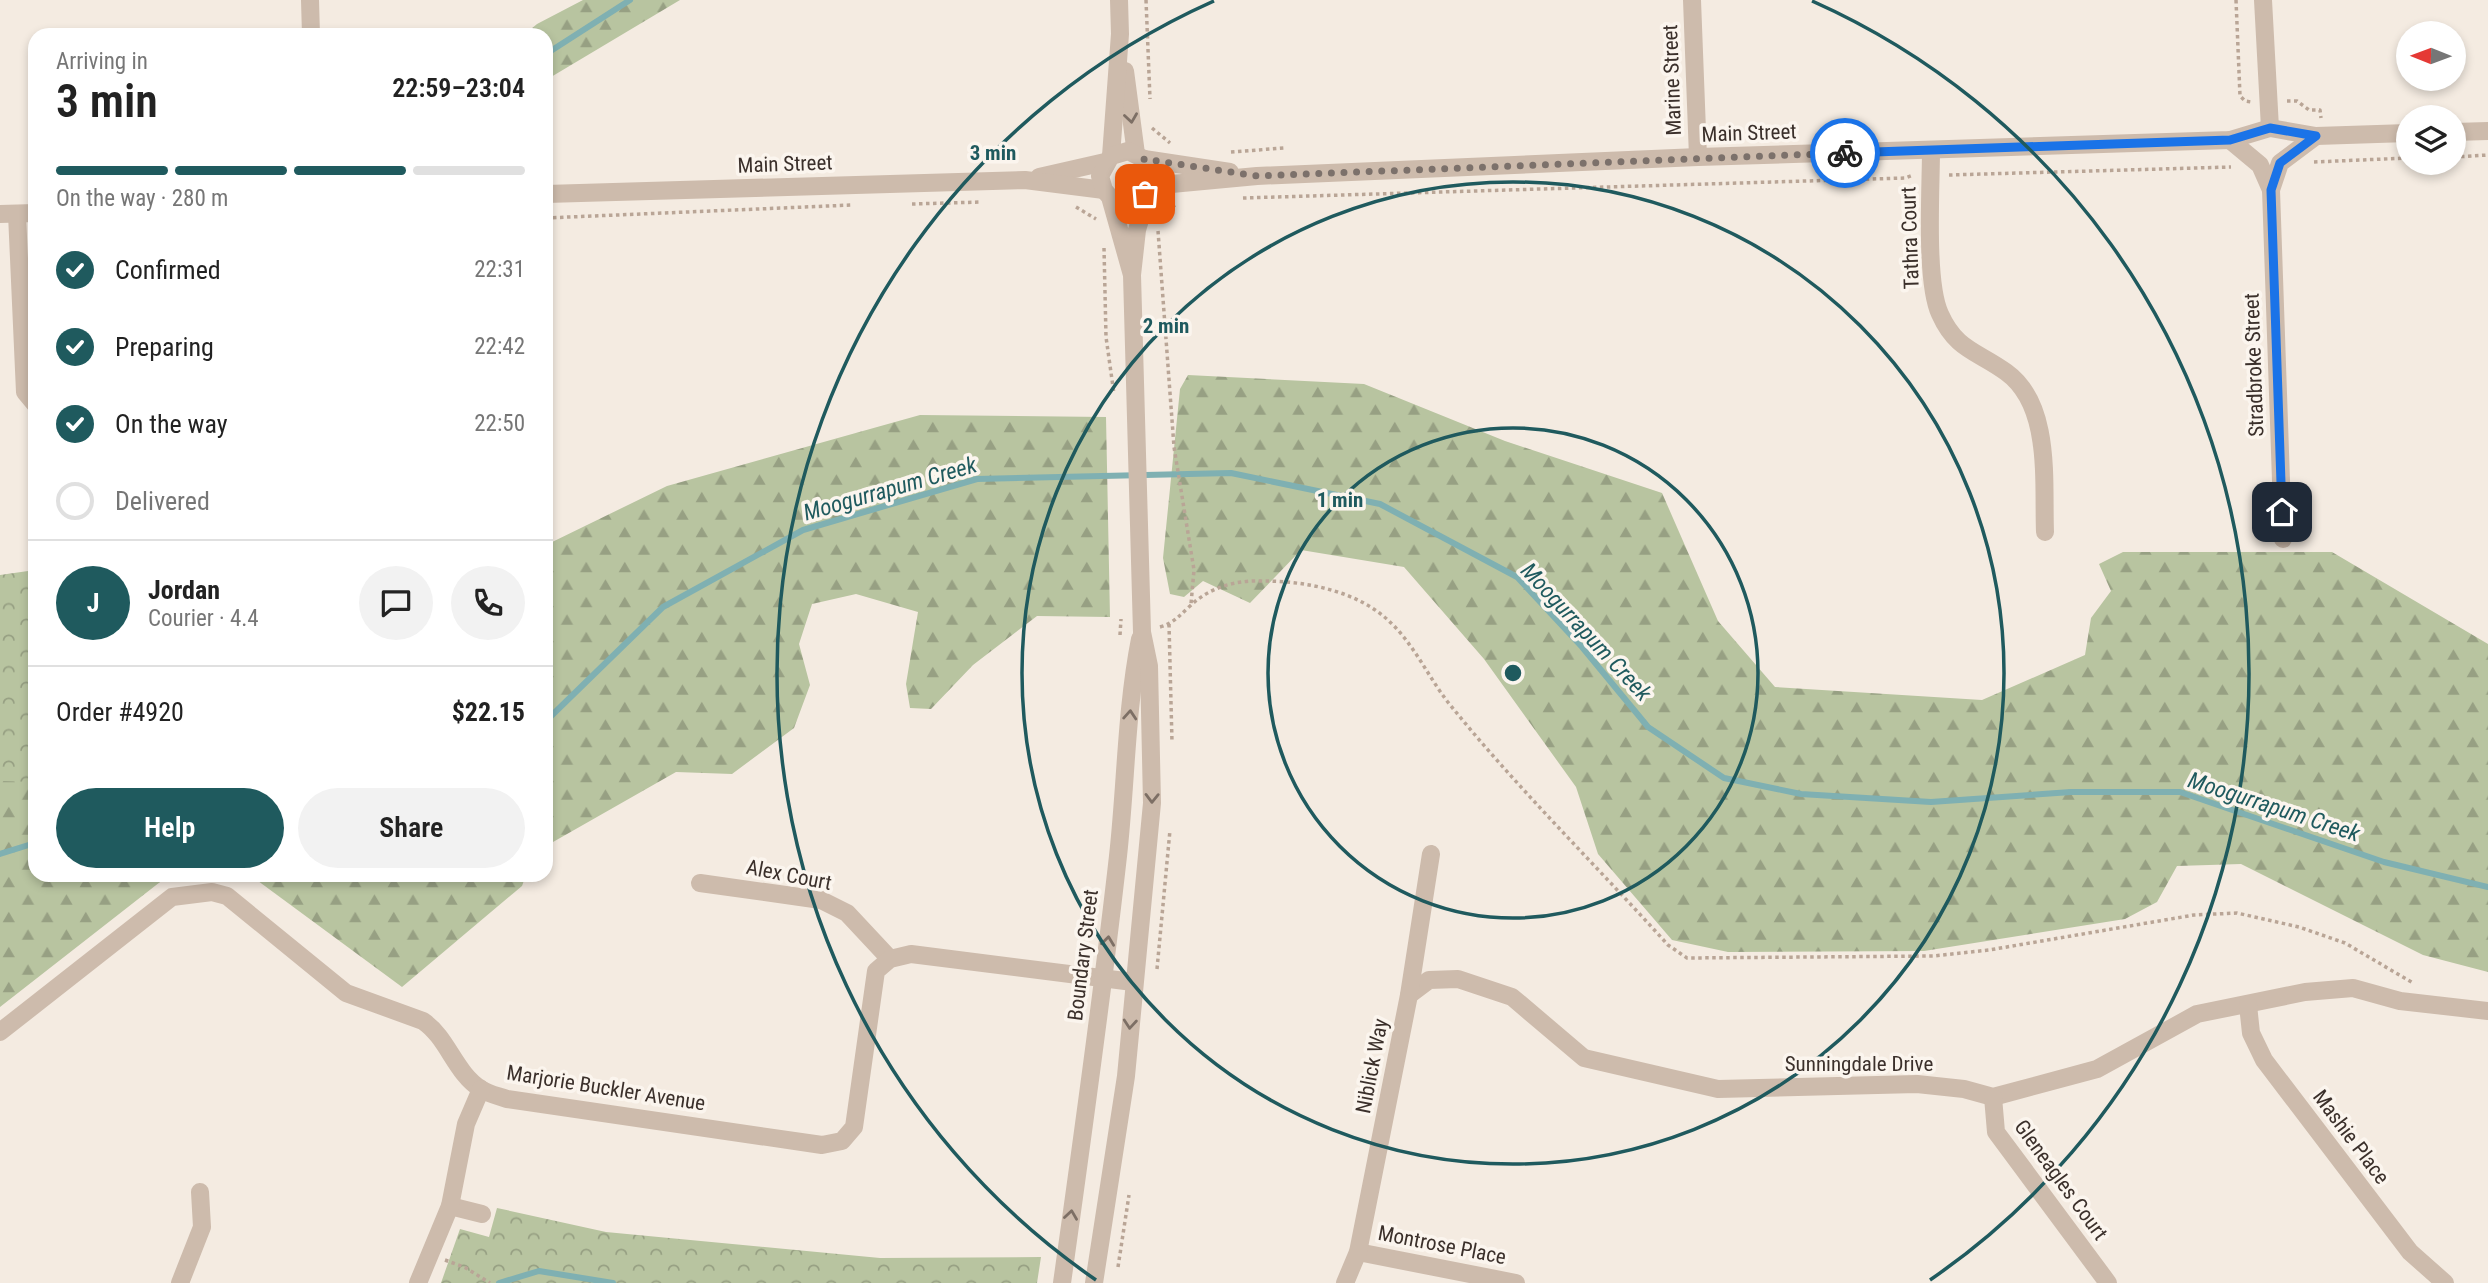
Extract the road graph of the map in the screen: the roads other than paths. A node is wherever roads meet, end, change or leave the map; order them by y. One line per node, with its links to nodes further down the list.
1 (310, 0): 5 (street)
2 (1119, 0): 6 (street, Boundary Street)
3 (1692, 0): 15 (street, Marine Street)
4 (2263, 0): 7 (street)
5 (311, 28)
6 (1120, 34): 14 (street, Boundary Street, one-way to 14); 16 (street, Boundary Street)
7 (2270, 128): 11 (street, Main Street); 12 (street, Main Street)
8 (2488, 131): 9 (street)
9 (2466, 132)
10 (2396, 133): 11 (street, Main Street)
11 (2316, 136): 20 (street, Stradbroke Street)
12 (2230, 140): 13 (street, Main Street); 20 (street, Stradbroke Street)
13 (1931, 150): 15 (street, Main Street); 26 (street, Tathra Court)
14 (1140, 156): 16 (street); 17 (street, Main Street); 19 (street, Boundary Street)
15 (1698, 158): 17 (street, Main Street)
16 (1108, 159): 18 (street, Main Street); 22 (street, Boundary Street)
17 (1257, 176): 19 (street, Main Street)
18 (1025, 180): 21 (street, Main Street); 22 (street, Main Street)
19 (1147, 190): 22 (street); 24 (street, Boundary Street)
20 (2271, 190): 27 (street, Stradbroke Street)
21 (553, 194)
22 (1107, 194): 24 (street, Boundary Street)
23 (18, 214): 25 (street)
24 (1132, 275): 28 (street, Boundary Street)
25 (28, 396)
26 (2045, 532)
27 (2283, 539)
28 (1142, 632): 32 (street, Boundary Street, one-way to 28); 33 (street, Boundary Street, one-way to 33)
29 (1431, 854): 34 (street, Niblick Way)
30 (700, 883): 31 (street, Alex Court)
31 (890, 959): 32 (street); 38 (street, Marjorie Buckler Avenue)
32 (1104, 979): 33 (street); 46 (street, Boundary Street, one-way to 32)
33 (1133, 982): 47 (street, Boundary Street, one-way to 47)
34 (1409, 995): 39 (street, Sunningdale Drive); 43 (street, Niblick Way)
35 (2248, 1004): 36 (street); 39 (street); 51 (street, Mashie Place)
36 (2488, 1011)
37 (0, 1032): 38 (street, Marjorie Buckler Avenue)
38 (481, 1089): 41 (street)
39 (1993, 1097): 50 (street, Gleneagles Court)
40 (200, 1192): 45 (street)
41 (450, 1206): 42 (street); 44 (street)
42 (482, 1214)
43 (1359, 1252): 48 (street, Niblick Way); 49 (street, Montrose Place)
44 (419, 1282)
45 (180, 1283)
46 (1062, 1283)
47 (1094, 1283)
48 (1345, 1283)
49 (1516, 1283)
50 (2108, 1283)
51 (2445, 1283)

